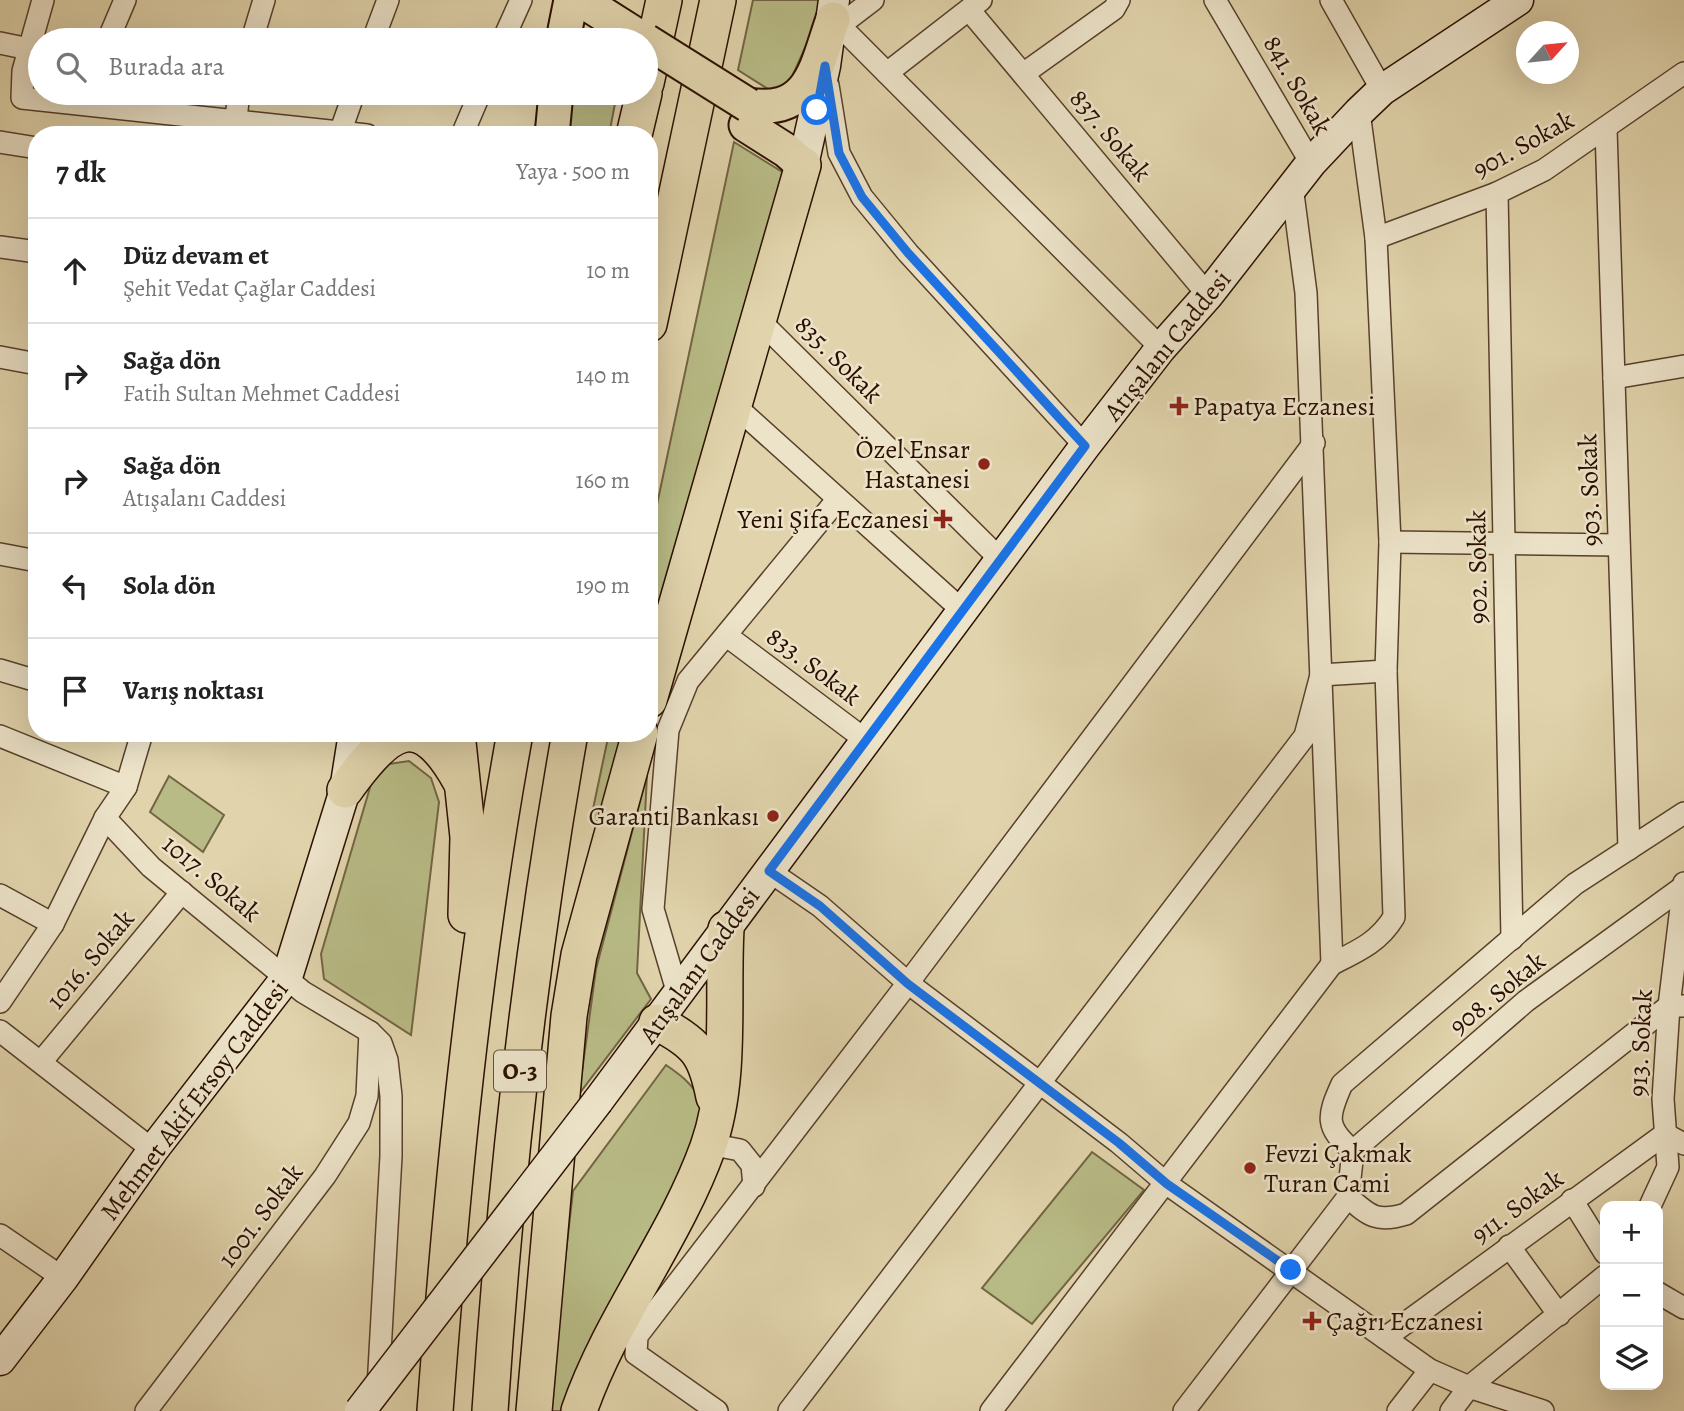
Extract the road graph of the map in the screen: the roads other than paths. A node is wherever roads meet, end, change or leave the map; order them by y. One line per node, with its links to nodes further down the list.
1 (43, 0): 17 (street)
2 (125, 0): 18 (street)
3 (264, 0): 19 (street)
4 (388, 0): 20 (street)
5 (521, 0): 21 (street)
6 (571, 0): 22 (main road)
7 (581, 0): 23 (main road)
8 (664, 0): 24 (highway)
9 (718, 0): 60 (highway)
10 (873, 0): 16 (street)
11 (1215, 0): 53 (street, 841. Sokak)
12 (1331, 0): 34 (street)
13 (1518, 0): 34 (main road, Atışalanı Caddesi)
14 (1113, 3): 32 (street)
15 (976, 6): 31 (street); 32 (street, 837. Sokak)
16 (835, 15): 29 (main road); 31 (street); 43 (main road)
17 (35, 28)
18 (113, 28)
19 (256, 28)
20 (378, 28)
21 (508, 28)
22 (565, 28)
23 (625, 28)
24 (658, 28)
25 (0, 43): 26 (street)
26 (28, 49)
27 (658, 51): 43 (main road, bridge)
28 (28, 53): 35 (street)
29 (825, 66): 54 (main road); 70 (street)
30 (658, 69): 43 (main road)
31 (887, 73): 63 (street)
32 (1023, 74): 61 (street, 837. Sokak)
33 (1684, 74): 50 (street, 901. Sokak)
34 (1382, 90): 42 (main road, Atışalanı Caddesi)
35 (28, 98)
36 (119, 105): 44 (street)
37 (237, 105): 45 (street)
38 (350, 105): 46 (street)
39 (475, 105): 47 (street)
40 (555, 105): 48 (main road)
41 (641, 105): 49 (highway)
42 (1359, 111): 53 (main road, Atışalanı Caddesi); 57 (street)
43 (747, 115): 54 (main road)
44 (224, 126)
45 (234, 126)
46 (342, 126)
47 (466, 126)
48 (553, 126)
49 (636, 126)
50 (1605, 129): 56 (street, 901. Sokak); 67 (street, 903. Sokak)
51 (0, 142): 52 (street)
52 (28, 147)
53 (1311, 163): 55 (main road, Atışalanı Caddesi)
54 (803, 165): 62 (highway)
55 (1292, 186): 61 (main road, Atışalanı Caddesi); 69 (street)
56 (1497, 193): 57 (street, 901. Sokak); 73 (street, 902. Sokak)
57 (1376, 239): 72 (street)
58 (0, 247): 59 (street)
59 (28, 251)
60 (658, 282)
61 (1208, 295): 63 (main road, Atışalanı Caddesi)
62 (757, 318): 68 (highway); 77 (street, 835. Sokak)
63 (1161, 348): 70 (main road, Atışalanı Caddesi)
64 (0, 357): 65 (street)
65 (28, 362)
66 (1684, 366): 67 (street)
67 (1614, 378): 74 (street, 903. Sokak)
68 (734, 405): 71 (street); 80 (highway)
69 (1314, 443): 83 (street); 110 (street)
70 (1085, 446): 77 (main road, Atışalanı Caddesi)
71 (838, 500): 78 (street); 79 (street)
72 (1390, 542): 73 (street); 82 (street)
73 (1505, 542): 74 (street); 107 (street, 902. Sokak)
74 (1619, 545): 100 (street, 903. Sokak)
75 (0, 554): 76 (street)
76 (28, 559)
77 (1000, 559): 78 (main road, Atışalanı Caddesi)
78 (963, 611): 86 (main road, Atışalanı Caddesi)
79 (727, 636): 86 (street, 833. Sokak); 111 (street)
80 (658, 669)
81 (0, 670): 84 (street)
82 (1385, 671): 83 (street); 108 (street)
83 (1321, 675): 108 (street); 118 (street)
84 (28, 678)
85 (0, 736): 95 (street)
86 (867, 741): 101 (main road, Atışalanı Caddesi)
87 (140, 742): 95 (street)
88 (353, 742): 97 (main road, Mehmet Akif Ersoy Caddesi)
89 (389, 742): 97 (highway)
90 (433, 742): 96 (highway)
91 (458, 742): 96 (highway)
92 (513, 742): 122 (highway, O-3)
93 (568, 742): 150 (highway, O-3)
94 (638, 742): 151 (highway)
95 (127, 787): 99 (street)
96 (464, 789): 122 (highway)
97 (345, 790): 109 (main road, Mehmet Akif Ersoy Caddesi)
98 (1684, 813): 100 (street)
99 (105, 818): 102 (street, 1017. Sokak); 105 (street)
100 (1629, 849): 107 (street)
101 (769, 871): 106 (main road, Atışalanı Caddesi); 110 (street)
102 (182, 892): 109 (street, 1017. Sokak); 117 (street, 1016. Sokak)
103 (0, 895): 105 (street)
104 (1683, 895): 113 (street, 913. Sokak); 127 (street, 908. Sokak)
105 (53, 924): 112 (street)
106 (726, 929): 111 (main road, Atışalanı Caddesi); 121 (highway)
107 (1512, 939): 127 (street)
108 (1332, 964): 128 (street)
109 (287, 978): 116 (street, 1017. Sokak); 126 (main road, Mehmet Akif Ersoy Caddesi)
110 (908, 984): 118 (street); 129 (street)
111 (678, 994): 114 (main road, Atışalanı Caddesi)
112 (0, 1002)
113 (1676, 1006): 120 (street, 913. Sokak); 130 (street)
114 (657, 1023): 121 (highway); 147 (main road, Atışalanı Caddesi, bridge)
115 (0, 1031): 117 (street)
116 (370, 1032): 146 (street, 1001. Sokak); 148 (street)
117 (41, 1062): 126 (street)
118 (1041, 1085): 128 (street); 154 (street)
119 (1684, 1098): 120 (street)
120 (1662, 1099): 123 (street, 913. Sokak)
121 (716, 1107): 124 (highway)
122 (459, 1118): 149 (highway, O-3)
123 (1665, 1134): 125 (street); 131 (street, 911. Sokak); 132 (street, 913. Sokak)
124 (709, 1144): 129 (street); 152 (highway)
125 (1684, 1144)
126 (153, 1150): 137 (main road, Mehmet Akif Ersoy Caddesi)
127 (1353, 1152): 130 (street)
128 (1167, 1184): 136 (street); 155 (street)
129 (754, 1186): 153 (street)
130 (1348, 1197): 136 (street)
131 (1572, 1200): 134 (street, 911. Sokak); 135 (street)
132 (1652, 1201)
133 (0, 1235): 137 (street)
134 (1509, 1245): 141 (street); 142 (street, 911. Sokak)
135 (1600, 1245)
136 (1291, 1270): 142 (street); 156 (street)
137 (63, 1278): 143 (main road, Mehmet Akif Ersoy Caddesi)
138 (1600, 1280): 141 (street)
139 (1663, 1296): 140 (street)
140 (1684, 1308)
141 (1559, 1315): 145 (street)
142 (1385, 1338): 144 (street)
143 (0, 1360)
144 (1430, 1370): 145 (street); 157 (street)
145 (1469, 1387): 158 (street); 159 (street)
146 (146, 1411)
147 (360, 1411)
148 (377, 1411)
149 (435, 1411)
150 (490, 1411)
151 (534, 1411)
152 (579, 1411)
153 (716, 1411)
154 (789, 1411)
155 (991, 1411)
156 (1184, 1411)
157 (1398, 1411)
158 (1451, 1411)
159 (1543, 1411)

